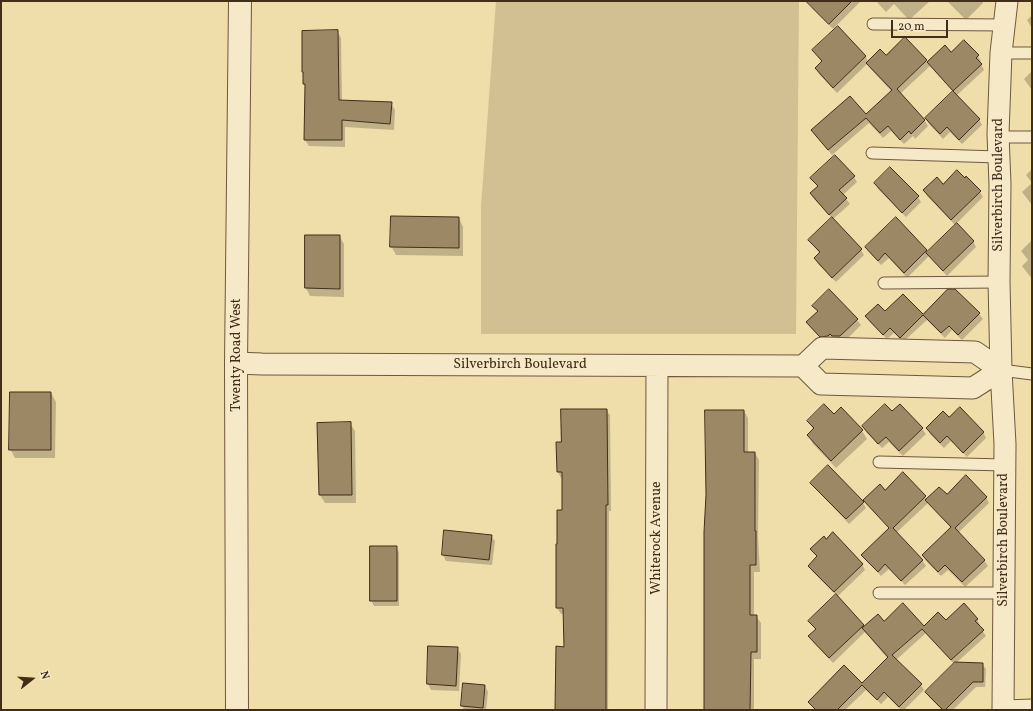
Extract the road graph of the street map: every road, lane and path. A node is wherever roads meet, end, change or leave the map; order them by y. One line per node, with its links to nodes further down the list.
1 (240, 1): 13 (street, Twenty Road West)
2 (1008, 1): 4 (street, Silverbirch Boulevard)
3 (873, 24): 4 (lane)
4 (1004, 25): 5 (street, Silverbirch Boulevard)
5 (1001, 53): 6 (lane); 8 (street, Silverbirch Boulevard)
6 (1032, 53)
7 (1032, 136): 8 (lane)
8 (998, 137): 10 (street, Silverbirch Boulevard)
9 (872, 153): 10 (lane)
10 (998, 157): 11 (street, Silverbirch Boulevard)
11 (999, 282): 12 (lane); 16 (street, Silverbirch Boulevard)
12 (884, 283)
13 (236, 363): 14 (street, Silverbirch Boulevard); 24 (street, Twenty Road West)
14 (657, 366): 15 (street, Silverbirch Boulevard); 25 (street, Whiterock Avenue)
15 (803, 366): 16 (street); 16 (street)
16 (1001, 370): 17 (lane); 19 (street, Silverbirch Boulevard)
17 (1032, 374)
18 (879, 462): 19 (lane)
19 (1005, 465): 21 (street, Silverbirch Boulevard)
20 (879, 593): 21 (lane)
21 (1003, 593): 23 (street, Silverbirch Boulevard)
22 (1032, 705): 23 (lane)
23 (1004, 708)
24 (237, 710)
25 (656, 710)

